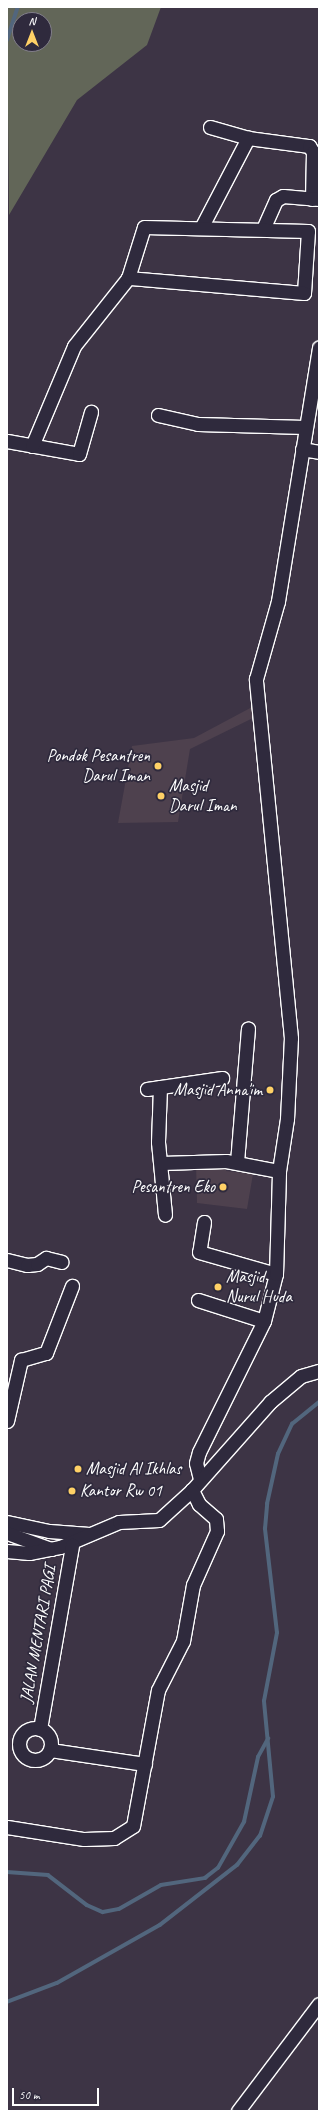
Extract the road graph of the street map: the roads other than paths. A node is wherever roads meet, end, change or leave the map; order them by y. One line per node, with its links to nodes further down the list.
1 (210, 127): 2 (street)
2 (248, 138): 3 (street); 4 (street)
3 (316, 199): 5 (street)
4 (202, 228): 5 (street); 6 (street)
5 (263, 229): 6 (street)
6 (128, 278): 13 (street)
7 (319, 347): 8 (street)
8 (315, 402): 11 (street)
9 (91, 412): 13 (street)
10 (158, 415): 11 (street)
11 (305, 427): 14 (street)
12 (7, 441): 13 (street)
13 (32, 446)
14 (302, 448): 15 (street); 22 (street)
15 (319, 452)
16 (248, 1028): 20 (street)
17 (222, 1078): 18 (street)
18 (160, 1087): 19 (street); 21 (street)
19 (147, 1088)
20 (238, 1162): 21 (street); 22 (street)
21 (161, 1163): 23 (street)
22 (279, 1171): 27 (street)
23 (165, 1215)
24 (204, 1222): 27 (street)
25 (7, 1260): 26 (street)
26 (62, 1262)
27 (276, 1274): 30 (street)
28 (72, 1286): 32 (street)
29 (198, 1300): 30 (street)
30 (264, 1322): 33 (street)
31 (319, 1371): 33 (street)
32 (7, 1421)
33 (200, 1479): 34 (street)
34 (192, 1490): 37 (street); 44 (street)
35 (7, 1522): 37 (street)
36 (7, 1534): 39 (street)
37 (89, 1534): 38 (street)
38 (72, 1545): 39 (street); 41 (street, JALAN MENTARI PAGI)
39 (51, 1549): 40 (street)
40 (7, 1551)
41 (40, 1729): 42 (street); 43 (street)
42 (13, 1744): 43 (street)
43 (50, 1750): 44 (street)
44 (145, 1764): 45 (street)
45 (7, 1827)
46 (319, 2004): 47 (street)
47 (238, 2111)

